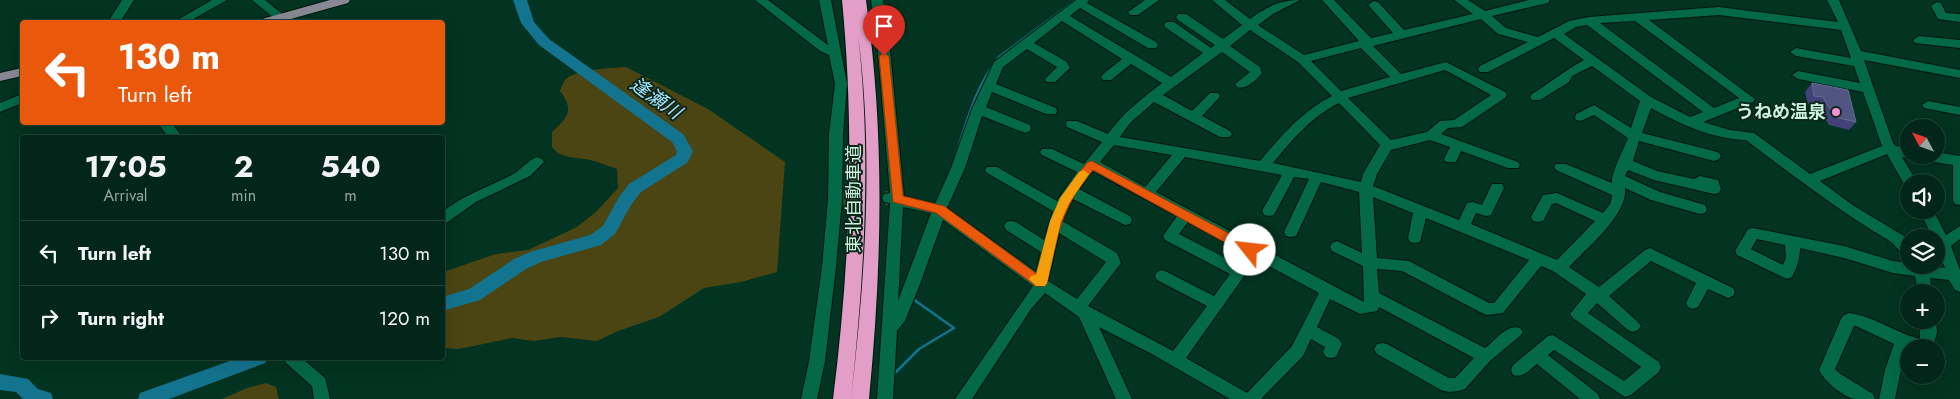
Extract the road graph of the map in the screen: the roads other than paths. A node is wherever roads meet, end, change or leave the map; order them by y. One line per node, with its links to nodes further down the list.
1 (128, 0): 27 (street)
2 (221, 0): 28 (street)
3 (258, 0): 29 (street)
4 (344, 0): 30 (main road)
5 (761, 0): 45 (street)
6 (825, 0): 45 (street)
7 (848, 0): 167 (highway, 東北自動車道)
8 (860, 0): 168 (highway, 東北自動車道)
9 (877, 0): 112 (street)
10 (1153, 0): 21 (street)
11 (1218, 0): 33 (street)
12 (1294, 0): 33 (street)
13 (1328, 0): 40 (street)
14 (1460, 0): 22 (street)
15 (1544, 0): 18 (street)
16 (1833, 0): 34 (street)
17 (1081, 1): 23 (street); 42 (street)
18 (1514, 3): 22 (street)
19 (1374, 5): 36 (street)
20 (1937, 6): 26 (street)
21 (1134, 12)
22 (1483, 15): 36 (street); 38 (street)
23 (1062, 16): 39 (street); 46 (street)
24 (1182, 17): 43 (street)
25 (1637, 17): 31 (street); 34 (street); 73 (street)
26 (1960, 18)
27 (115, 20)
28 (184, 20)
29 (282, 20)
30 (286, 20)
31 (1589, 21): 35 (street); 73 (street)
32 (1170, 25): 43 (street)
33 (1250, 25): 43 (street); 48 (street)
34 (1846, 27): 47 (street)
35 (1555, 33): 38 (street); 49 (street)
36 (1402, 35): 40 (street)
37 (1919, 40): 41 (street)
38 (1538, 41): 50 (street)
39 (1025, 43): 56 (street); 60 (street)
40 (1366, 43): 48 (street); 57 (street)
41 (1960, 44)
42 (1152, 45)
43 (1219, 48): 58 (street); 59 (street)
44 (1796, 52): 47 (street)
45 (836, 54): 166 (street)
46 (1131, 58): 55 (street); 58 (street)
47 (1856, 58): 52 (street); 61 (street)
48 (1302, 59): 64 (street)
49 (1592, 61): 65 (street); 67 (street)
50 (1484, 69)
51 (20, 72): 54 (main road)
52 (1960, 74)
53 (1798, 75): 61 (street)
54 (0, 77)
55 (1107, 77)
56 (1050, 79)
57 (1399, 79): 64 (street); 82 (street)
58 (1171, 83): 62 (street)
59 (1241, 84)
60 (988, 85): 70 (street); 71 (street)
61 (1867, 90): 87 (street)
62 (1154, 96): 74 (street); 84 (street)
63 (1214, 96): 74 (street)
64 (1341, 96): 85 (street); 98 (street)
65 (1536, 97)
66 (20, 99): 69 (street)
67 (1646, 100): 76 (street); 83 (street)
68 (1928, 105): 72 (street)
69 (0, 108)
70 (978, 109): 79 (street); 116 (street)
71 (1051, 111)
72 (1960, 111)
73 (1714, 113): 76 (street)
74 (1193, 117): 80 (street)
75 (1581, 118): 83 (street)
76 (1692, 121): 105 (street)
77 (1072, 124): 84 (street)
78 (165, 125): 81 (street)
79 (1025, 128)
80 (1225, 134)
81 (174, 135)
82 (1431, 135): 85 (street); 86 (street)
83 (1636, 136): 91 (street); 95 (street)
84 (1112, 139): 90 (street); 100 (street)
85 (1388, 144): 108 (street)
86 (1457, 144): 92 (street); 97 (street)
87 (1890, 149): 88 (street); 103 (street); 105 (street)
88 (1900, 151)
89 (1046, 152): 100 (street)
90 (1182, 152): 98 (street); 111 (street)
91 (1714, 156)
92 (1451, 159)
93 (1945, 160): 96 (street)
94 (537, 162): 120 (street)
95 (1625, 163): 106 (street); 107 (street)
96 (1960, 163): 113 (street)
97 (1513, 165)
98 (1263, 166): 102 (street)
99 (1561, 167): 107 (street)
100 (1089, 168): 110 (street); 111 (street)
101 (992, 170): 115 (street)
102 (1290, 172): 104 (street); 118 (street)
103 (1905, 174)
104 (1317, 176): 108 (street); 128 (street)
105 (1809, 180): 131 (street)
106 (1700, 181)
107 (1618, 186): 114 (street); 123 (street)
108 (1366, 188): 117 (street); 137 (street)
109 (1497, 188): 126 (street)
110 (1070, 191): 115 (street); 122 (street)
111 (1148, 194): 119 (street)
112 (893, 198): 116 (street); 153 (street)
113 (1960, 200)
114 (1700, 208)
115 (1061, 209): 124 (street)
116 (940, 210): 144 (street); 153 (street)
117 (1420, 210): 126 (street); 129 (street)
118 (1269, 212)
119 (1185, 215): 145 (street); 150 (street)
120 (445, 217)
121 (1538, 217): 123 (street)
122 (1124, 220)
123 (1605, 220): 138 (street)
124 (1054, 224): 135 (street); 151 (street)
125 (1011, 226): 135 (street)
126 (1462, 227): 136 (street)
127 (1960, 231): 132 (street)
128 (1291, 232)
129 (1415, 238)
130 (1792, 240): 139 (street)
131 (1900, 240)
132 (1945, 243)
133 (1337, 247): 137 (street)
134 (1945, 247): 143 (street)
135 (1048, 250): 144 (street)
136 (1538, 259): 137 (street); 138 (street)
137 (1369, 263): 148 (street)
138 (1558, 267): 147 (street)
139 (1900, 267)
140 (1937, 274): 143 (street)
141 (1162, 276): 150 (street)
142 (1704, 280): 146 (street); 147 (street); 149 (street)
143 (1957, 281)
144 (1040, 283): 151 (street); 170 (street)
145 (1327, 291): 148 (street); 154 (street)
146 (1728, 292)
147 (1597, 295): 152 (street); 160 (street)
148 (1371, 296): 161 (street)
149 (1693, 303)
150 (1217, 304): 163 (street)
151 (1082, 310): 163 (street); 171 (street)
152 (1633, 326)
153 (888, 329): 169 (street)
154 (1307, 329): 159 (street); 173 (street)
155 (1515, 332): 161 (street)
156 (1902, 339): 175 (street)
157 (1382, 349): 161 (street)
158 (1900, 351): 176 (street)
159 (1331, 352)
160 (1537, 355): 164 (street); 174 (street)
161 (1485, 356)
162 (294, 360): 165 (street)
163 (1175, 360): 172 (street)
164 (1519, 370)
165 (322, 399)
166 (809, 399)
167 (842, 399)
168 (860, 399)
169 (885, 399)
170 (963, 399)
171 (1124, 399)
172 (1244, 399)
173 (1251, 399)
174 (1592, 399)
175 (1867, 399)
176 (1887, 399)

